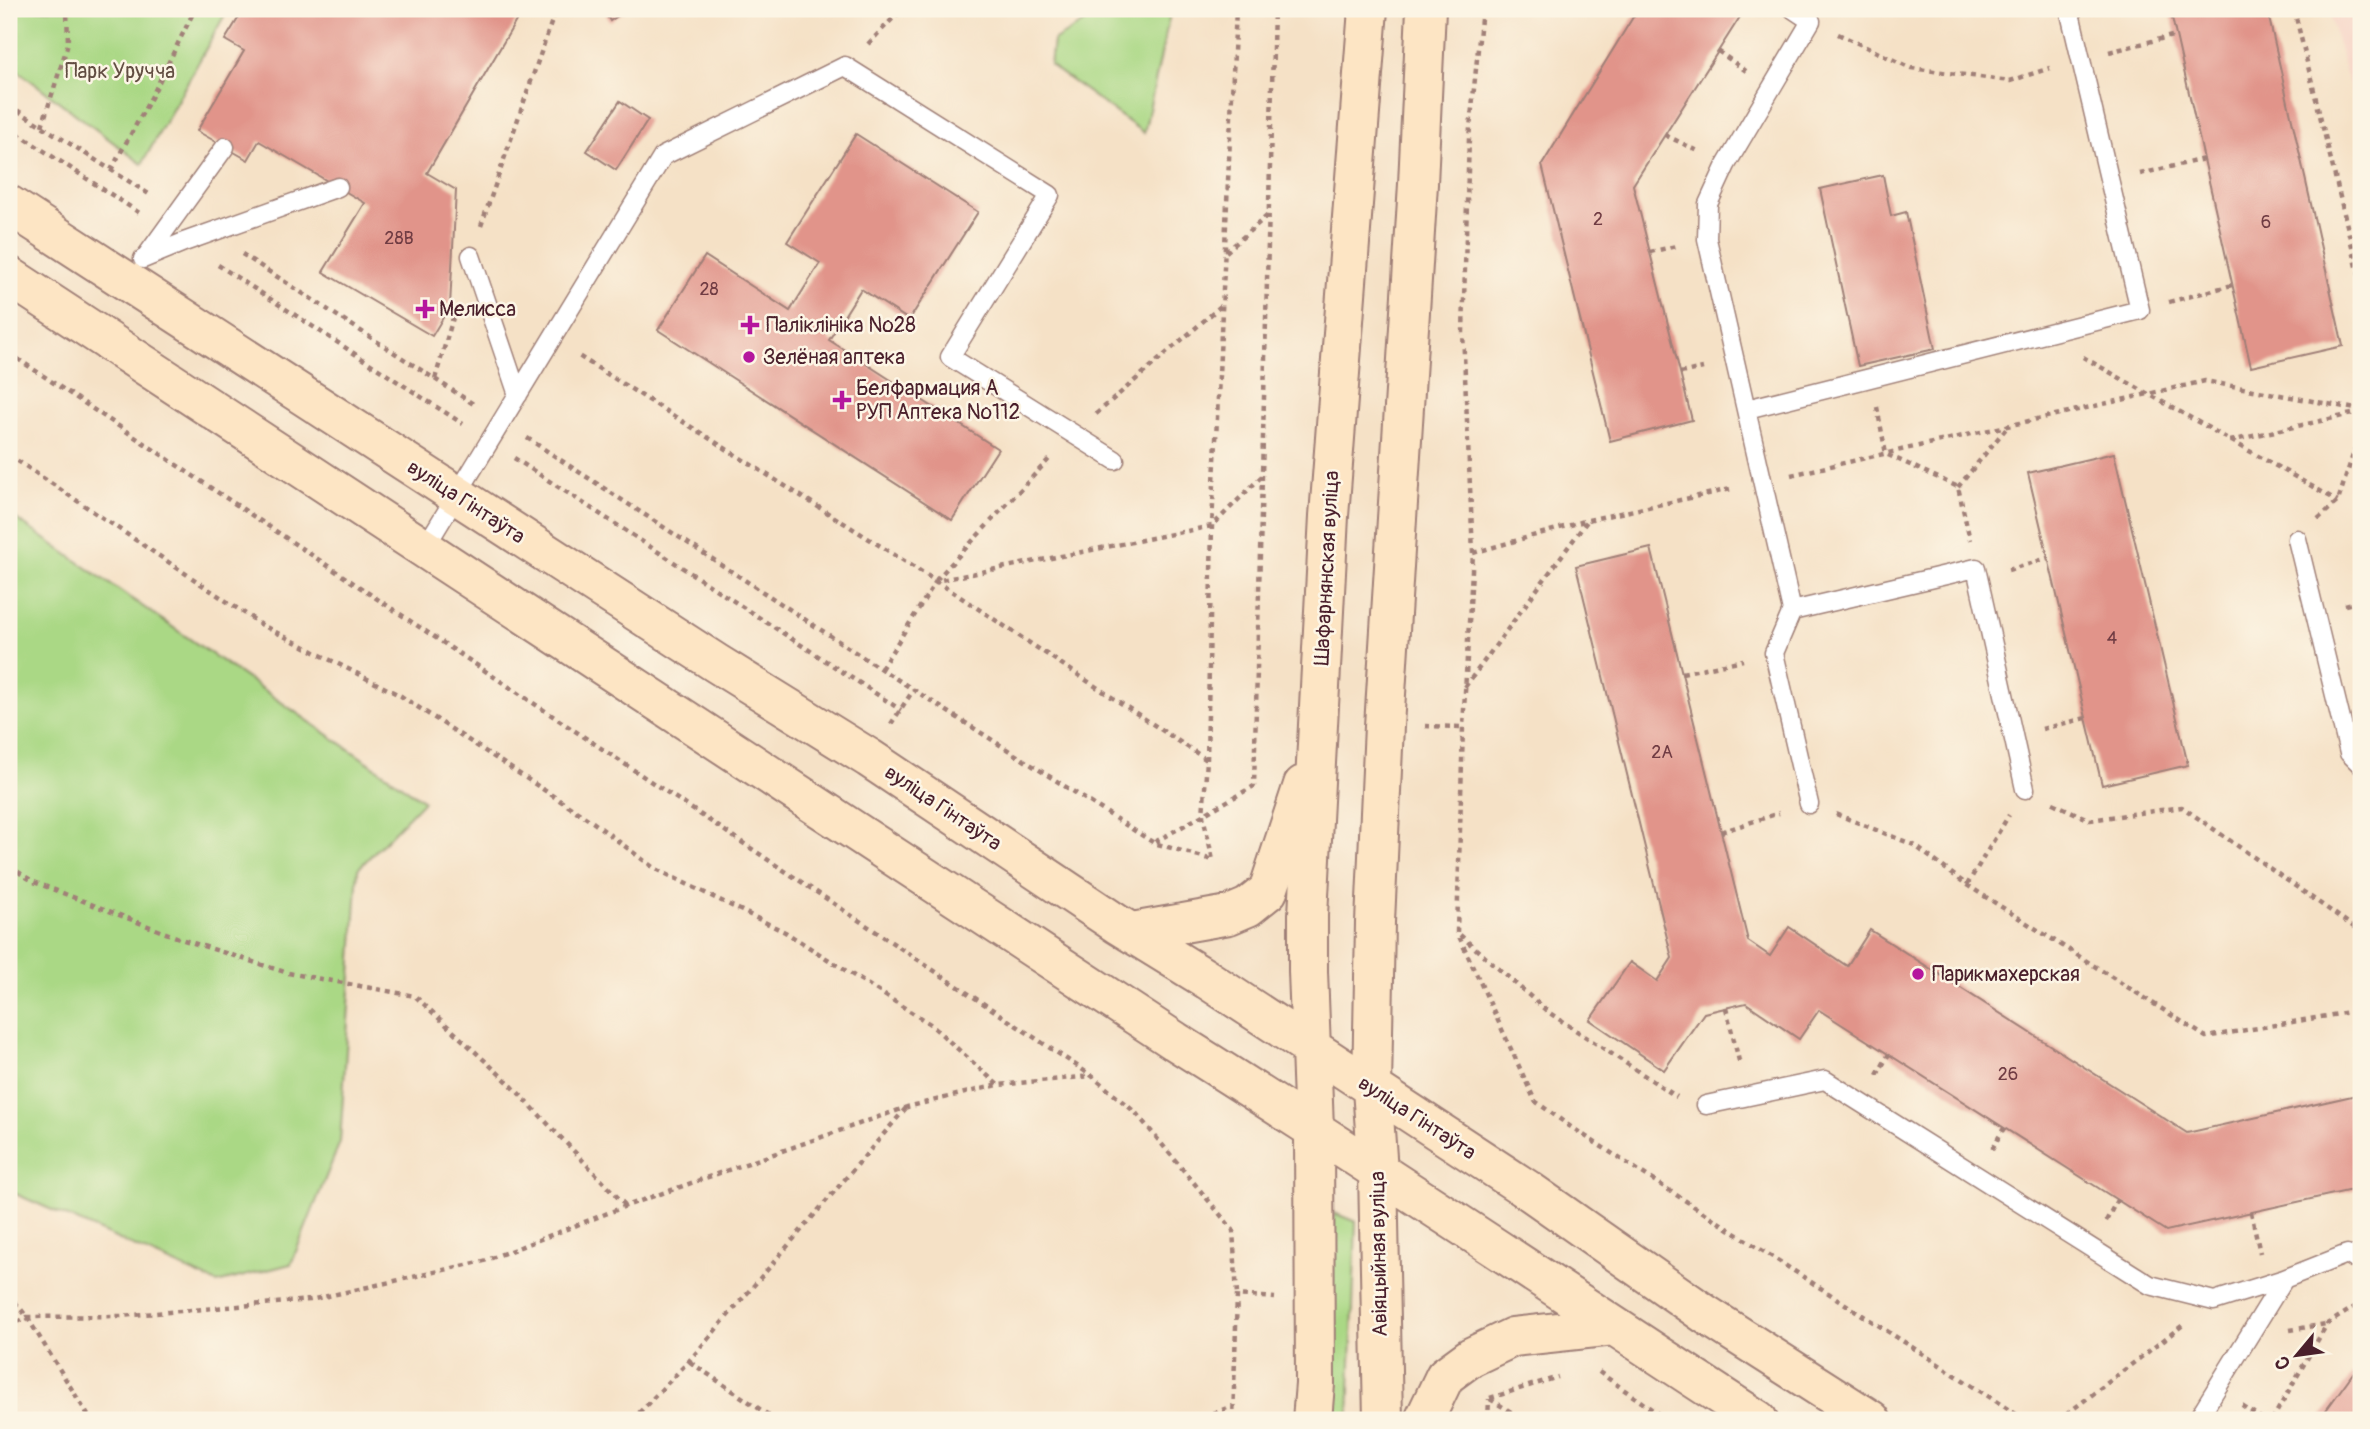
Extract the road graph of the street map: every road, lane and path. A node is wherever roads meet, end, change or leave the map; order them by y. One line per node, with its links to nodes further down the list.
1 (67, 9): 18 (path)
2 (195, 9): 22 (path)
3 (556, 9): 32 (path)
4 (902, 9): 16 (path)
5 (1237, 9): 31 (path)
6 (1274, 9): 27 (path)
7 (1368, 9): 79 (main road, Шафарнянская вуліца)
8 (1426, 9): 98 (main road)
9 (1482, 9): 66 (path)
10 (1793, 9): 13 (lane)
11 (2069, 9): 15 (lane)
12 (2294, 9): 33 (path)
13 (1815, 15): 15 (path); 47 (lane)
14 (2176, 35): 15 (path)
15 (2081, 59): 23 (lane)
16 (845, 66): 41 (lane); 56 (lane)
17 (9, 105): 18 (path)
18 (42, 126): 22 (path)
19 (9, 128): 28 (path)
20 (225, 147): 26 (lane)
21 (2204, 159): 23 (path)
22 (111, 170): 26 (path)
23 (2110, 181): 39 (lane)
24 (338, 187): 29 (lane)
25 (9, 205): 35 (main road, вуліца Гінтаўта)
26 (177, 213): 28 (lane)
27 (1269, 214): 31 (path); 57 (path)
28 (165, 230): 35 (lane)
29 (211, 234): 30 (lane); 43 (path)
30 (184, 242): 35 (lane); 53 (path)
31 (1225, 252): 63 (path)
32 (471, 256): 43 (path); 46 (lane)
33 (2356, 258): 34 (path); 37 (path)
34 (2361, 262)
35 (135, 271): 60 (main road, вуліца Гінтаўта)
36 (9, 276): 65 (main road)
37 (2361, 283)
38 (2232, 285): 39 (path)
39 (2140, 310): 40 (lane)
40 (2045, 335): 44 (lane); 45 (path)
41 (553, 339): 46 (lane); 69 (path)
42 (9, 352): 96 (path)
43 (435, 379): 49 (path)
44 (1871, 380): 47 (lane); 54 (path)
45 (2148, 394): 48 (path); 50 (path); 52 (path)
46 (518, 396): 49 (lane)
47 (1747, 410): 58 (lane)
48 (2361, 411): 52 (path)
49 (502, 422): 53 (lane); 72 (path)
50 (2008, 426): 54 (path); 59 (path)
51 (2361, 430): 61 (path)
52 (2230, 441): 61 (path)
53 (490, 442): 60 (lane); 76 (path)
54 (1886, 454): 58 (path); 59 (path)
55 (9, 455): 97 (path)
56 (1115, 460)
57 (1263, 475): 63 (path); 85 (path)
58 (1762, 482): 62 (path); 70 (lane)
59 (1958, 487): 68 (path)
60 (456, 496): 65 (lane); 90 (main road, вуліца Гінтаўта)
61 (2338, 501): 64 (path)
62 (1588, 520): 66 (path); 74 (path)
63 (1212, 526): 69 (path); 81 (path)
64 (2297, 539): 82 (lane)
65 (424, 549): 102 (main road)
66 (1473, 553): 74 (path)
67 (2048, 558): 68 (path)
68 (1978, 573): 70 (lane); 80 (lane)
69 (936, 581): 72 (path); 81 (path)
70 (1791, 611): 71 (lane)
71 (1774, 653): 73 (path); 84 (lane)
72 (881, 669): 75 (path)
73 (1682, 673)
74 (1465, 688): 91 (path)
75 (914, 689): 76 (path); 87 (path)
76 (901, 710): 78 (path)
77 (2086, 719): 80 (path)
78 (886, 733)
79 (1319, 736): 90 (main road); 95 (main road, Шафарнянская вуліца)
80 (2013, 736): 83 (lane)
81 (1207, 761): 85 (path)
82 (2361, 765)
83 (2025, 789): 89 (path); 92 (path)
84 (1809, 804): 86 (path); 89 (path)
85 (1203, 816): 87 (path); 87 (path)
86 (1721, 832)
87 (1154, 843)
88 (9, 866): 104 (path)
89 (1967, 885): 94 (path)
90 (1132, 932): 95 (main road, вуліца Гінтаўта)
91 (1457, 932): 100 (path); 132 (path)
92 (2361, 932)
93 (1726, 1008): 99 (path)
94 (2361, 1010)
95 (1312, 1050): 98 (main road, вуліца Гінтаўта); 102 (main road, Шафарнянская вуліца)
96 (1093, 1076): 97 (path); 109 (path)
97 (998, 1085): 101 (path)
98 (1372, 1088): 103 (main road, Авіяцыйная вуліца); 131 (main road, вуліца Гінтаўта)
99 (1747, 1097): 100 (lane); 111 (lane)
100 (1706, 1105)
101 (907, 1107): 104 (path); 116 (path)
102 (1314, 1128): 103 (main road); 125 (main road)
103 (1378, 1171): 114 (main road); 126 (main road, Авіяцыйная вуліца)
104 (626, 1206): 113 (path)
105 (2251, 1212): 107 (path)
106 (2361, 1264): 107 (lane)
107 (2276, 1281): 111 (lane); 134 (lane)
108 (9, 1294): 113 (path)
109 (1237, 1295): 110 (path); 119 (path)
110 (1276, 1298)
111 (2214, 1301): 133 (path)
112 (2361, 1303): 135 (path)
113 (27, 1317): 115 (path); 120 (path)
114 (1614, 1326): 127 (main road); 130 (main road)
115 (9, 1327)
116 (690, 1361): 121 (path); 122 (path)
117 (1566, 1375): 118 (path)
118 (1489, 1398): 128 (path); 129 (path)
119 (1233, 1406): 123 (path); 124 (path)
120 (91, 1420)
121 (632, 1420)
122 (776, 1420)
123 (1194, 1420)
124 (1233, 1420)
125 (1312, 1420)
126 (1382, 1420)
127 (1424, 1420)
128 (1488, 1420)
129 (1524, 1420)
130 (1758, 1420)
131 (1871, 1420)
132 (2025, 1420)
133 (2059, 1420)
134 (2197, 1420)
135 (2272, 1420)

